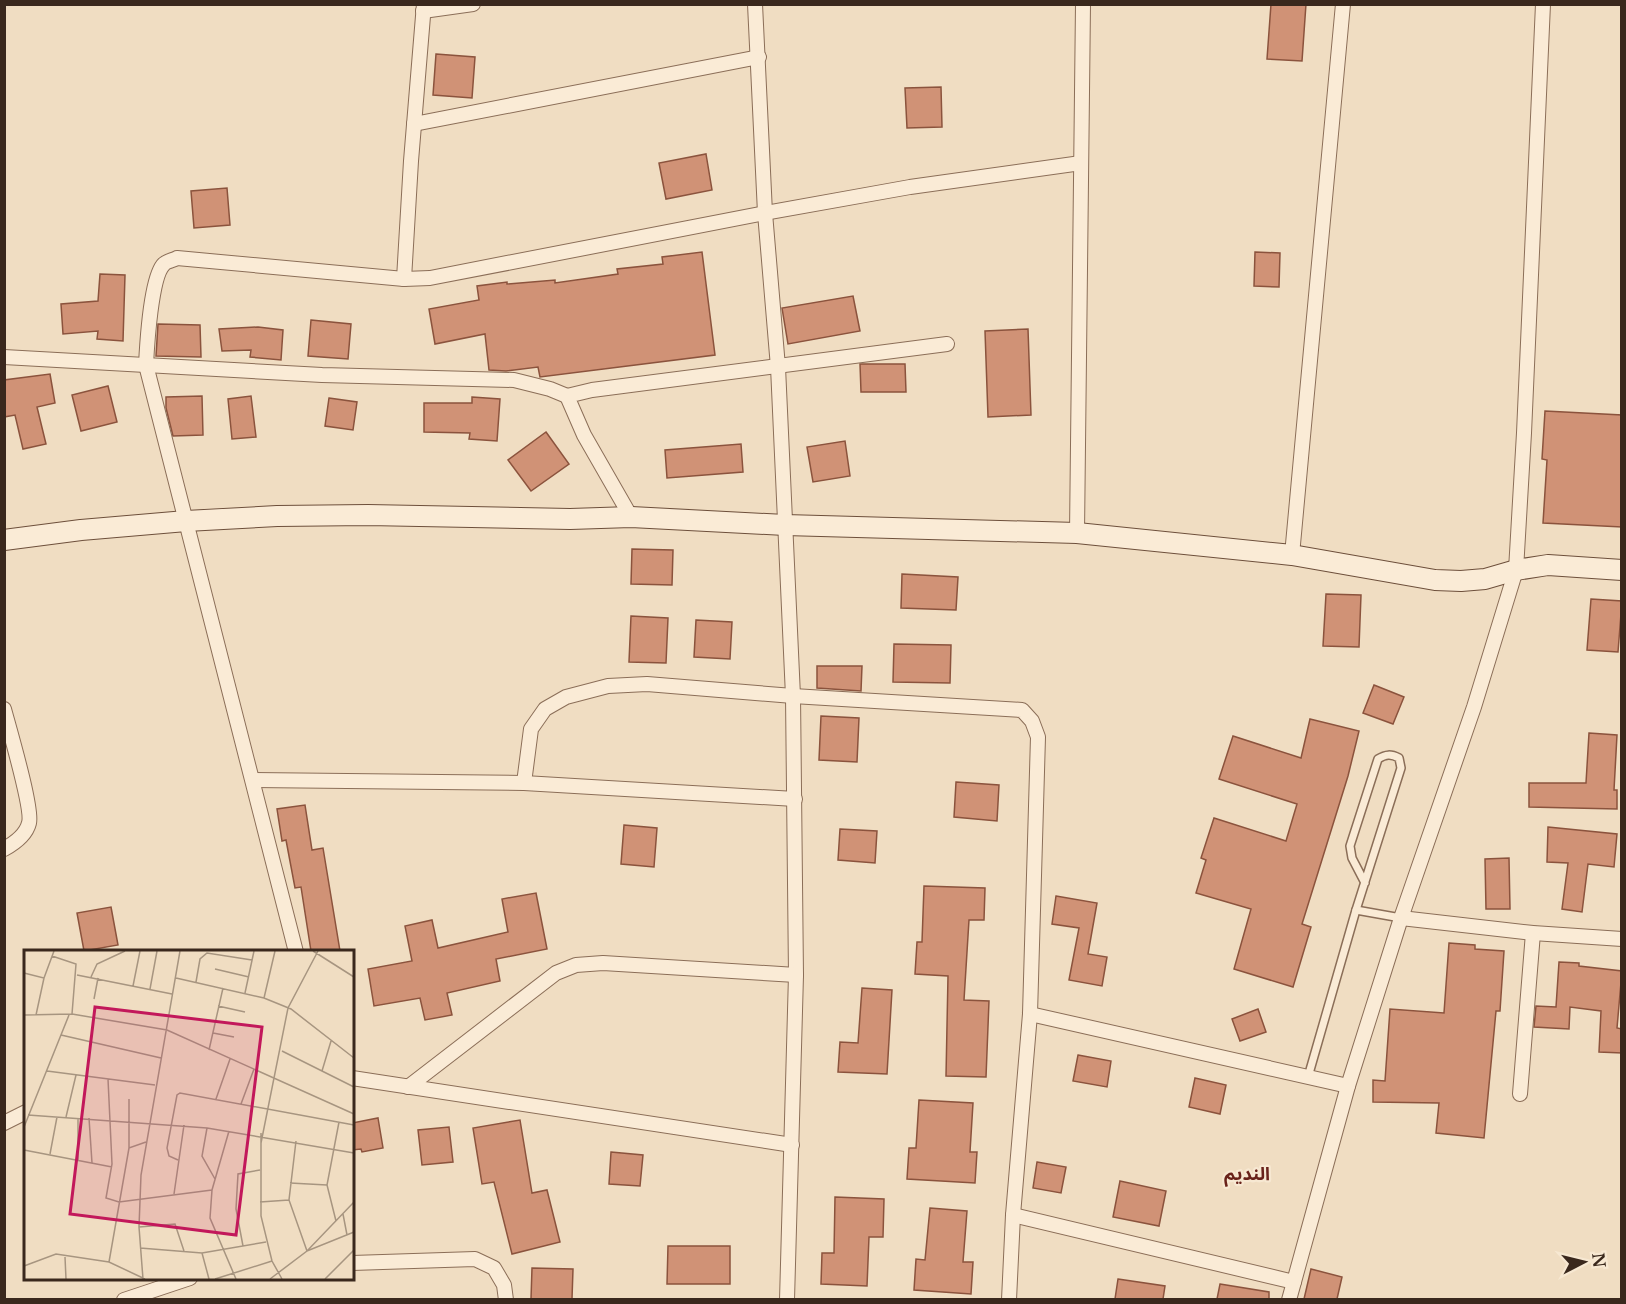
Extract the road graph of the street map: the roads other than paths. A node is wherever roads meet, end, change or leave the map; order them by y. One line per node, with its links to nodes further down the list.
1 (473, 4): 6 (street)
2 (755, 4): 7 (street)
3 (1083, 4): 9 (street)
4 (1342, 4): 22 (street)
5 (1543, 4): 23 (street)
6 (423, 8): 8 (street)
7 (759, 57): 8 (street); 10 (street)
8 (414, 123): 11 (street)
9 (1081, 163): 10 (street); 20 (street)
10 (765, 213): 11 (street); 15 (street)
11 (404, 279): 14 (street)
12 (947, 344): 15 (street)
13 (4, 357): 14 (street)
14 (146, 365): 16 (street); 18 (street)
15 (778, 367): 16 (street); 19 (street)
16 (567, 396): 17 (street)
17 (631, 517): 18 (main road); 19 (main road)
18 (186, 521): 21 (main road); 27 (street)
19 (785, 525): 20 (main road); 25 (street)
20 (1077, 533): 22 (main road)
21 (4, 540)
22 (1292, 555): 23 (main road)
23 (1516, 570): 24 (main road); 33 (street)
24 (1622, 570)
25 (793, 696): 28 (street); 29 (street); 38 (street)
26 (4, 709): 30 (street)
27 (253, 780): 28 (street); 36 (street)
28 (524, 783): 29 (street)
29 (795, 799): 37 (street)
30 (4, 849)
31 (1365, 883): 31 (lane); 32 (lane)
32 (1356, 910): 33 (lane); 39 (lane)
33 (1401, 918): 34 (street); 41 (street)
34 (1533, 933): 35 (street); 43 (street)
35 (1622, 939)
36 (296, 950)
37 (796, 975): 42 (street); 46 (street)
38 (1030, 1014): 39 (street); 47 (street)
39 (1308, 1077): 41 (street)
40 (354, 1078): 42 (street)
41 (1348, 1086): 50 (street)
42 (408, 1087): 46 (street)
43 (1520, 1094)
44 (24, 1113): 45 (street)
45 (4, 1123)
46 (792, 1145): 53 (street)
47 (1013, 1215): 50 (street); 54 (street)
48 (354, 1263): 52 (street)
49 (184, 1280): 51 (street)
50 (1294, 1282): 55 (street)
51 (124, 1299)
52 (506, 1299)
53 (786, 1299)
54 (1009, 1299)
55 (1289, 1299)

